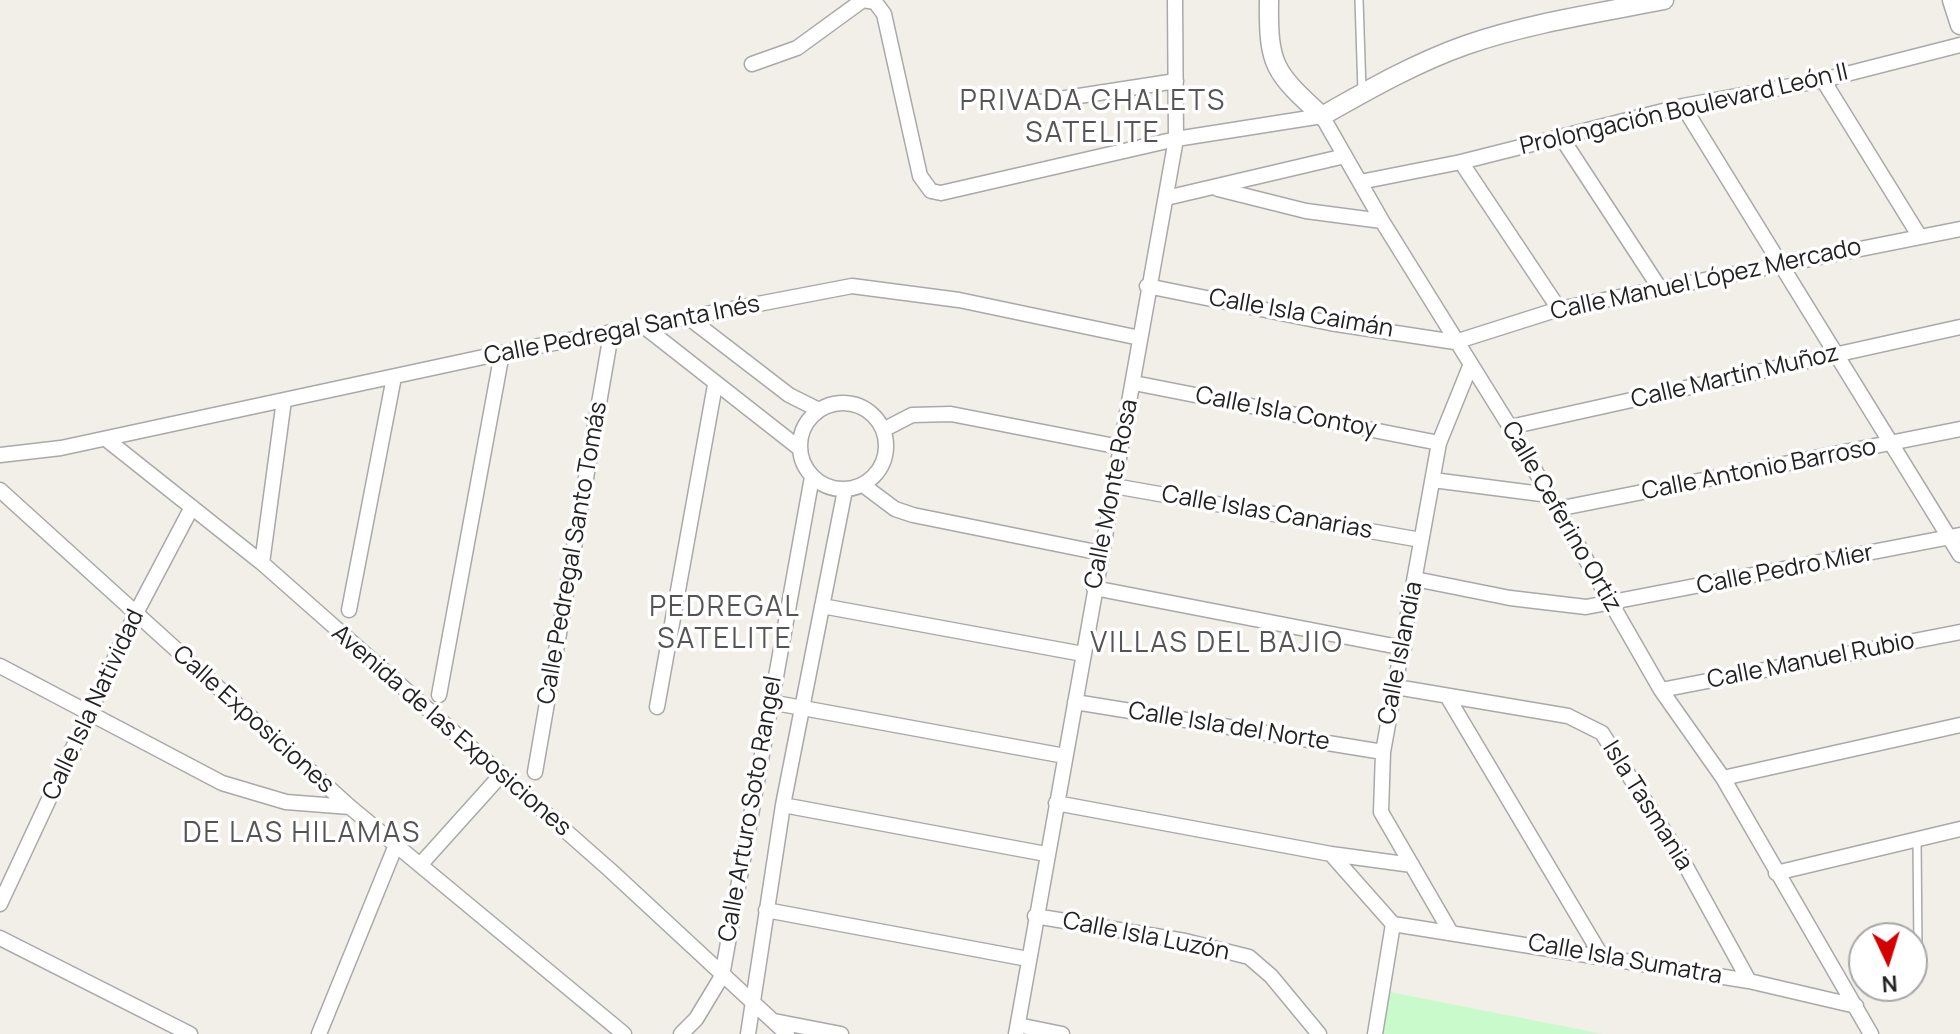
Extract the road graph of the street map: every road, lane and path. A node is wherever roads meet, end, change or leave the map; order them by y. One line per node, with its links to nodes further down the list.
1 (1175, 0): 11 (street, Calle Monte Rosa)
2 (1269, 0): 15 (street, Calle Ceferino Ortiz)
3 (1359, 0): 12 (lane)
4 (1664, 0): 6 (street)
5 (1952, 0): 7 (street)
6 (1593, 7): 12 (street)
7 (1960, 25)
8 (1960, 45): 10 (street, Prolongación Boulevard León II)
9 (752, 64): 17 (street)
10 (1823, 80): 14 (street, Prolongación Boulevard León II); 25 (street)
11 (1176, 81): 13 (street); 17 (street, Calle Monte Rosa)
12 (1362, 93): 15 (street)
13 (1040, 102)
14 (1683, 106): 16 (street, Prolongación Boulevard León II); 26 (street)
15 (1322, 116): 17 (street); 18 (street, Calle Ceferino Ortiz)
16 (1561, 137): 19 (street, Prolongación Boulevard León II); 28 (street)
17 (1176, 139): 22 (street, Calle Monte Rosa)
18 (1345, 156): 20 (street, Calle Ceferino Ortiz); 21 (street)
19 (1461, 162): 20 (street, Prolongación Boulevard León II); 29 (street)
20 (1360, 182): 23 (street, Calle Ceferino Ortiz)
21 (1215, 188): 22 (street); 23 (street)
22 (1166, 198): 27 (street, Calle Monte Rosa)
23 (1382, 221): 35 (street, Calle Ceferino Ortiz)
24 (1960, 229): 25 (street, Calle Manuel López Mercado)
25 (1920, 237): 26 (street, Calle Manuel López Mercado)
26 (1781, 262): 28 (street, Calle Manuel López Mercado); 37 (street)
27 (1147, 286): 34 (street, Calle Monte Rosa); 35 (street, Calle Isla Caimán)
28 (1659, 287): 29 (street, Calle Manuel López Mercado)
29 (1559, 309): 35 (street, Calle Manuel López Mercado)
30 (689, 318): 32 (street, Calle Pedregal Santa Inés); 34 (street, Calle Pedregal Santa Inés); 43 (street)
31 (1960, 327): 37 (street, Calle Martín Muñoz)
32 (646, 328): 33 (street, Calle Pedregal Santa Inés); 41 (street)
33 (611, 334): 36 (street, Calle Pedregal Santa Inés); 89 (street, Calle Pedregal Santo Tomás)
34 (1140, 338): 40 (street, Calle Monte Rosa)
35 (1455, 342): 38 (street, Calle Ceferino Ortiz)
36 (502, 353): 39 (street, Calle Pedregal Santa Inés); 79 (street)
37 (1839, 354): 44 (street, Calle Martín Muñoz); 49 (street)
38 (1471, 364): 44 (street, Calle Ceferino Ortiz); 48 (street, Calle Islandia)
39 (394, 377): 42 (street, Calle Pedregal Santa Inés); 71 (street)
40 (1134, 383): 48 (street, Calle Isla Contoy); 50 (street, Calle Monte Rosa)
41 (715, 385): 51 (street); 83 (street)
42 (284, 400): 47 (street, Calle Pedregal Santa Inés); 66 (street)
43 (819, 410): 46 (street); 51 (street)
44 (1510, 427): 59 (street, Calle Ceferino Ortiz)
45 (1960, 429): 49 (street, Calle Antonio Barroso)
46 (883, 430): 50 (street); 55 (street)
47 (106, 439): 52 (street, Calle Pedregal Santa Inés); 60 (street, Avenida de las Exposiciones)
48 (1439, 443): 54 (street, Calle Islandia)
49 (1893, 444): 61 (street, Calle Antonio Barroso); 62 (street)
50 (1120, 447): 56 (street, Calle Monte Rosa)
51 (799, 448): 53 (street)
52 (0, 455)
53 (812, 477): 58 (street); 81 (street, Calle Arturo Soto Rangel)
54 (1433, 480): 59 (street); 63 (street, Calle Islandia)
55 (863, 485): 58 (street); 64 (street)
56 (1114, 486): 63 (street, Calle Islas Canarias); 64 (street, Calle Monte Rosa)
57 (0, 490): 72 (street, Calle Exposiciones)
58 (845, 490): 70 (street, Calle Arturo Soto Rangel)
59 (1549, 495): 61 (street, Calle Ceferino Ortiz)
60 (192, 507): 66 (street, Avenida de las Exposiciones); 72 (street, Calle Isla Natividad)
61 (1557, 509): 69 (street, Calle Ceferino Ortiz)
62 (1955, 536): 65 (street); 69 (street, Calle Pedro Mier)
63 (1421, 540): 67 (street, Calle Islandia)
64 (1101, 553): 68 (street, Calle Monte Rosa)
65 (1960, 555)
66 (262, 563): 90 (street, Avenida de las Exposiciones)
67 (1415, 579): 69 (street); 74 (street, Calle Islandia)
68 (1094, 588): 74 (street); 75 (street, Calle Monte Rosa)
69 (1610, 604): 78 (street, Calle Ceferino Ortiz)
70 (822, 606): 75 (street); 84 (street, Calle Arturo Soto Rangel)
71 (349, 610)
72 (135, 615): 85 (street, Calle Isla Natividad); 94 (street, Calle Exposiciones)
73 (1960, 632): 78 (street, Calle Manuel Rubio)
74 (1404, 648): 77 (street, Calle Islandia)
75 (1083, 654): 82 (street, Calle Monte Rosa)
76 (0, 666): 85 (street)
77 (1396, 687): 80 (street, Isla Tasmania); 87 (street, Calle Islandia)
78 (1661, 690): 91 (street, Calle Ceferino Ortiz)
79 (439, 695)
80 (1447, 696): 110 (street); 113 (street, Isla Tasmania)
81 (770, 702): 84 (street); 112 (street, Calle Arturo Soto Rangel)
82 (1075, 702): 87 (street, Calle Isla del Norte); 88 (street, Calle Monte Rosa)
83 (657, 707)
84 (802, 707): 88 (street); 93 (street, Calle Arturo Soto Rangel)
85 (90, 712): 94 (street); 103 (street, Calle Isla Natividad)
86 (1960, 725): 91 (street)
87 (1383, 752): 101 (street, Calle Islandia)
88 (1065, 756): 92 (street, Calle Monte Rosa)
89 (535, 772)
90 (501, 775): 100 (street); 112 (street, Avenida de las Exposiciones)
91 (1723, 778): 102 (street, Calle Ceferino Ortiz)
92 (1056, 803): 98 (street, Calle Monte Rosa); 99 (street)
93 (783, 805): 98 (street); 104 (street, Calle Arturo Soto Rangel)
94 (350, 807): 97 (street, Calle Exposiciones)
95 (1960, 829): 96 (street)
96 (1917, 839): 102 (street); 106 (lane)
97 (396, 845): 100 (street, Calle Exposiciones); 119 (street)
98 (1046, 854): 105 (street, Calle Monte Rosa)
99 (1331, 854): 101 (street); 107 (street)
100 (420, 865): 120 (street, Calle Exposiciones)
101 (1412, 865): 108 (street, Calle Islandia)
102 (1776, 873): 115 (street, Calle Ceferino Ortiz)
103 (0, 904)
104 (766, 910): 111 (street); 114 (street, Calle Arturo Soto Rangel)
105 (1035, 916): 111 (street, Calle Monte Rosa); 126 (street, Calle Isla Luzón)
106 (1918, 922)
107 (1393, 924): 108 (street, Calle Isla Sumatra); 127 (street)
108 (1450, 931): 110 (street, Calle Isla Sumatra)
109 (0, 938): 118 (street)
110 (1601, 955): 113 (street, Calle Isla Sumatra)
111 (1028, 959): 117 (street, Calle Monte Rosa)
112 (722, 976): 114 (street, Avenida de las Exposiciones); 121 (street, Calle Arturo Soto Rangel)
113 (1749, 981): 115 (street, Calle Isla Sumatra)
114 (752, 1002): 116 (street, Avenida de las Exposiciones); 122 (street, Calle Arturo Soto Rangel)
115 (1856, 1006): 128 (street, Calle Ceferino Ortiz)
116 (772, 1021): 123 (street, Avenida de las Exposiciones); 124 (street)
117 (1017, 1030): 125 (street)
118 (190, 1034)
119 (319, 1034)
120 (624, 1034)
121 (681, 1034)
122 (748, 1034)
123 (787, 1034)
124 (841, 1034)
125 (1062, 1034)
126 (1319, 1034)
127 (1375, 1034)
128 (1871, 1034)

